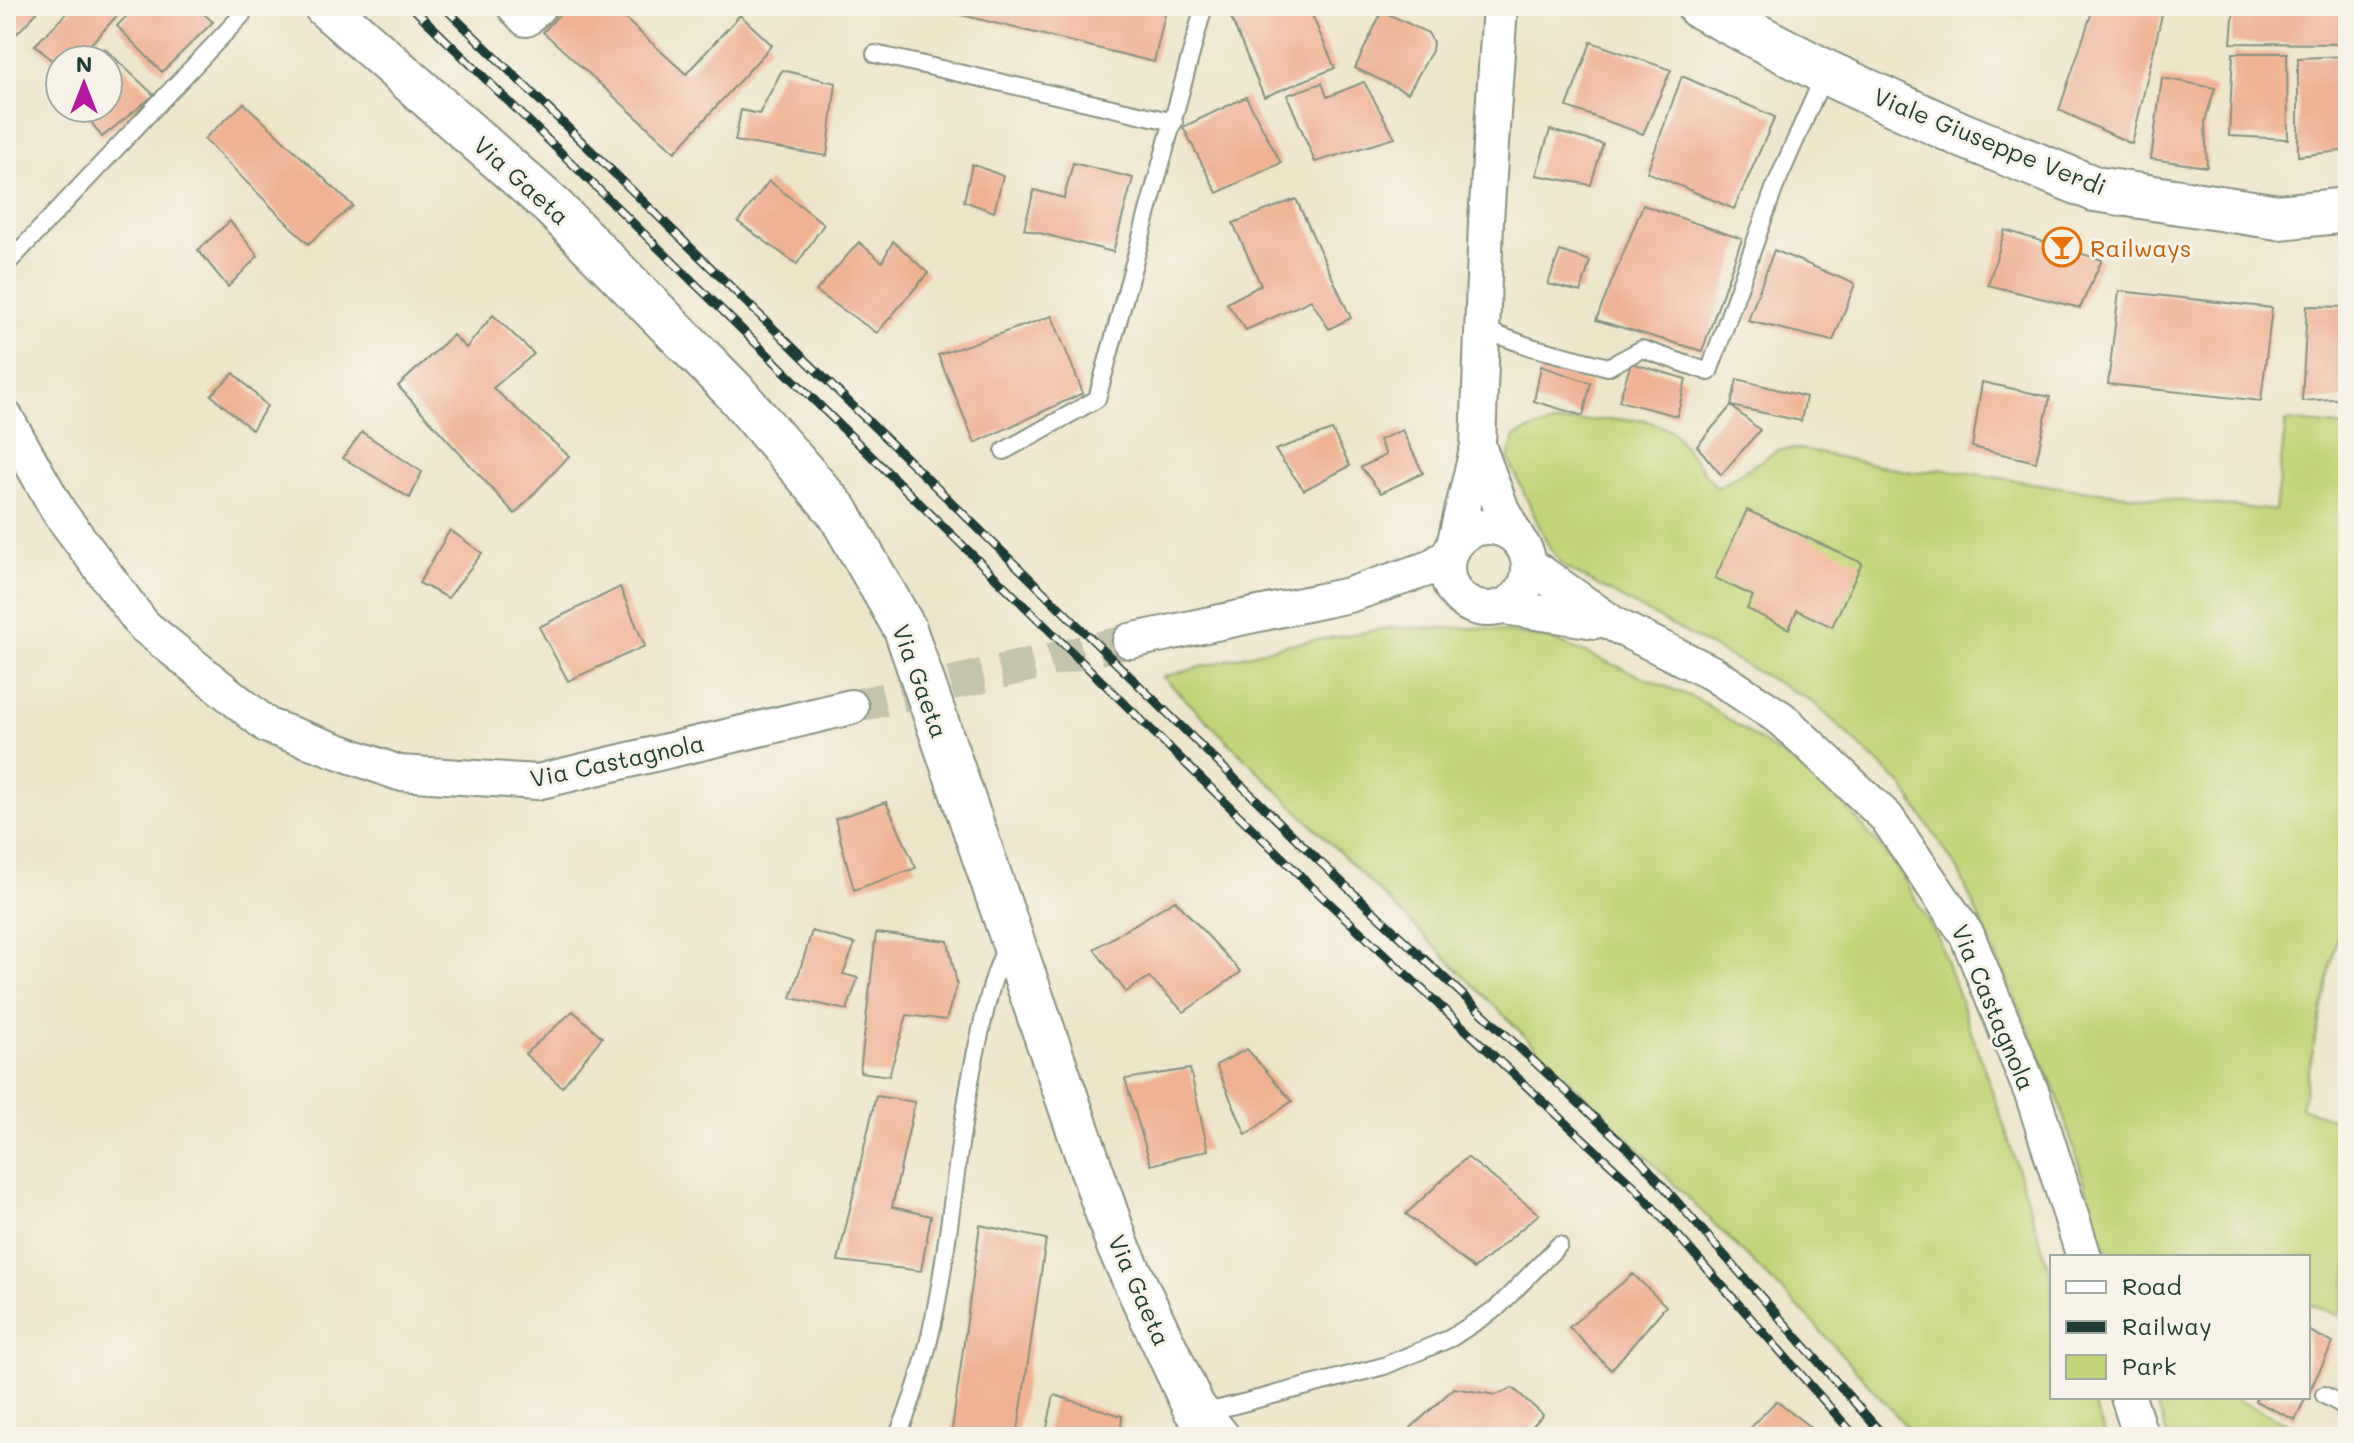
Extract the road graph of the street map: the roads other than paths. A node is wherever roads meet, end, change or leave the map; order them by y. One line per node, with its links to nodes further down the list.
1 (325, 6): 25 (street, Via Gaeta)
2 (514, 6): 3 (street)
3 (539, 6)
4 (1204, 6): 10 (lane)
5 (1500, 6): 13 (street)
6 (1699, 6): 9 (main road, Viale Giuseppe Verdi)
7 (242, 15): 12 (lane)
8 (875, 54): 10 (lane)
9 (1825, 72): 11 (main road, Viale Giuseppe Verdi); 13 (lane)
10 (1174, 122): 16 (lane)
11 (2348, 210)
12 (6, 265)
13 (1481, 329): 15 (street)
14 (6, 418): 24 (street, Via Castagnola)
15 (1478, 446): 17 (street); 18 (street)
16 (1004, 451)
17 (1452, 550): 18 (street); 19 (street); 20 (street)
18 (1525, 553): 21 (street); 22 (street)
19 (1349, 595): 20 (street); 23 (street)
20 (1465, 603): 21 (street)
21 (1504, 607): 22 (street)
22 (1615, 625): 27 (street, Via Castagnola)
23 (1130, 641)
24 (851, 707)
25 (1011, 936): 31 (street, Via Gaeta); 32 (lane)
26 (1559, 1245): 31 (lane)
27 (2083, 1255)
28 (2324, 1395): 30 (lane)
29 (2129, 1399): 33 (street)
30 (2348, 1408)
31 (1208, 1426)
32 (897, 1437)
33 (2141, 1437)

